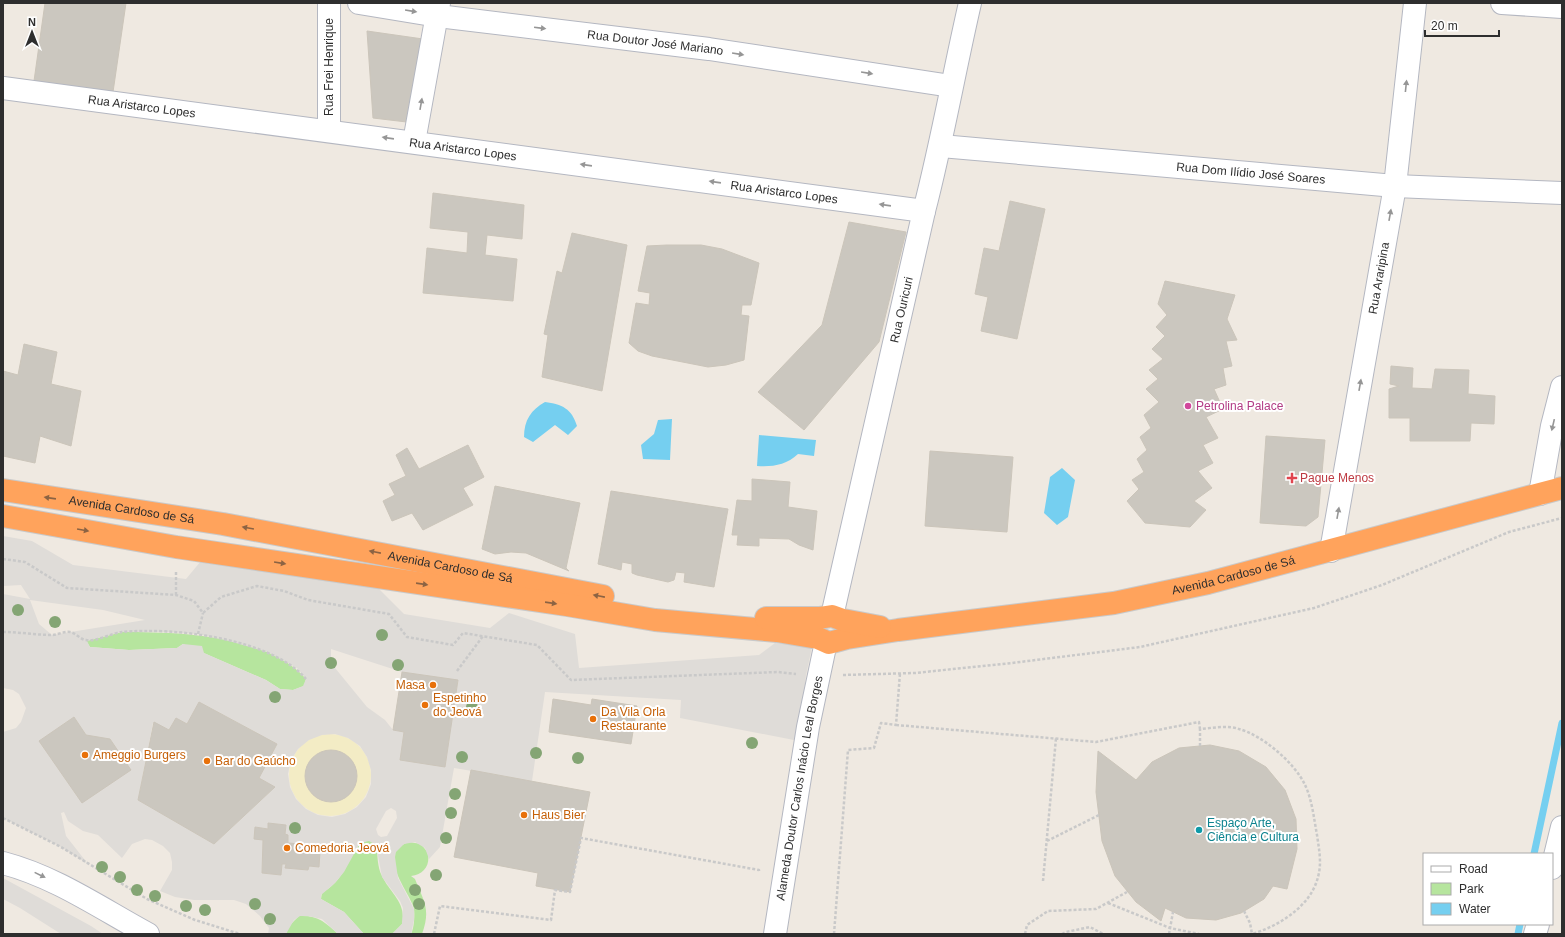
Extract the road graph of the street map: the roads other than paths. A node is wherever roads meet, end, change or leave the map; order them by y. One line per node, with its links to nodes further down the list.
1 (329, 3): 10 (street, Rua Frei Henrique)
2 (359, 3): 7 (street, Rua Doutor José Mariano, one-way to 7)
3 (970, 3): 8 (street, Rua Ouricuri)
4 (1415, 3): 13 (street, Rua Araripina, one-way to 4)
5 (1502, 3): 6 (street)
6 (1562, 7)
7 (439, 9): 8 (street, Rua Doutor José Mariano, one-way to 8); 11 (street, one-way to 7)
8 (951, 86): 12 (street, Rua Ouricuri)
9 (3, 88): 10 (street, Rua Aristarco Lopes)
10 (329, 130): 11 (street, Rua Aristarco Lopes, one-way to 10)
11 (414, 142): 15 (street, Rua Aristarco Lopes, one-way to 11)
12 (941, 146): 13 (street, Rua Dom Ilídio José Soares); 15 (street, Rua Ouricuri)
13 (1395, 186): 14 (street, Rua Dom Ilídio José Soares); 21 (street, Rua Araripina, one-way to 13)
14 (1562, 193)
15 (924, 211): 22 (street, Rua Ouricuri)
16 (1562, 388): 19 (street, one-way to 19)
17 (1562, 488): 19 (highway, Avenida Cardoso de Sá)
18 (3, 490): 22 (highway, Avenida Cardoso de Sá, one-way to 18)
19 (1540, 494): 21 (highway, Avenida Cardoso de Sá)
20 (3, 516): 22 (highway, Avenida Cardoso de Sá, one-way to 22)
21 (1331, 551): 22 (highway, Avenida Cardoso de Sá)
22 (831, 629): 27 (street, Alameda Doutor Carlos Inácio Leal Borges)
23 (1562, 827): 25 (street)
24 (3, 863): 26 (street, one-way to 26)
25 (1553, 864)
26 (148, 934)
27 (775, 934)

